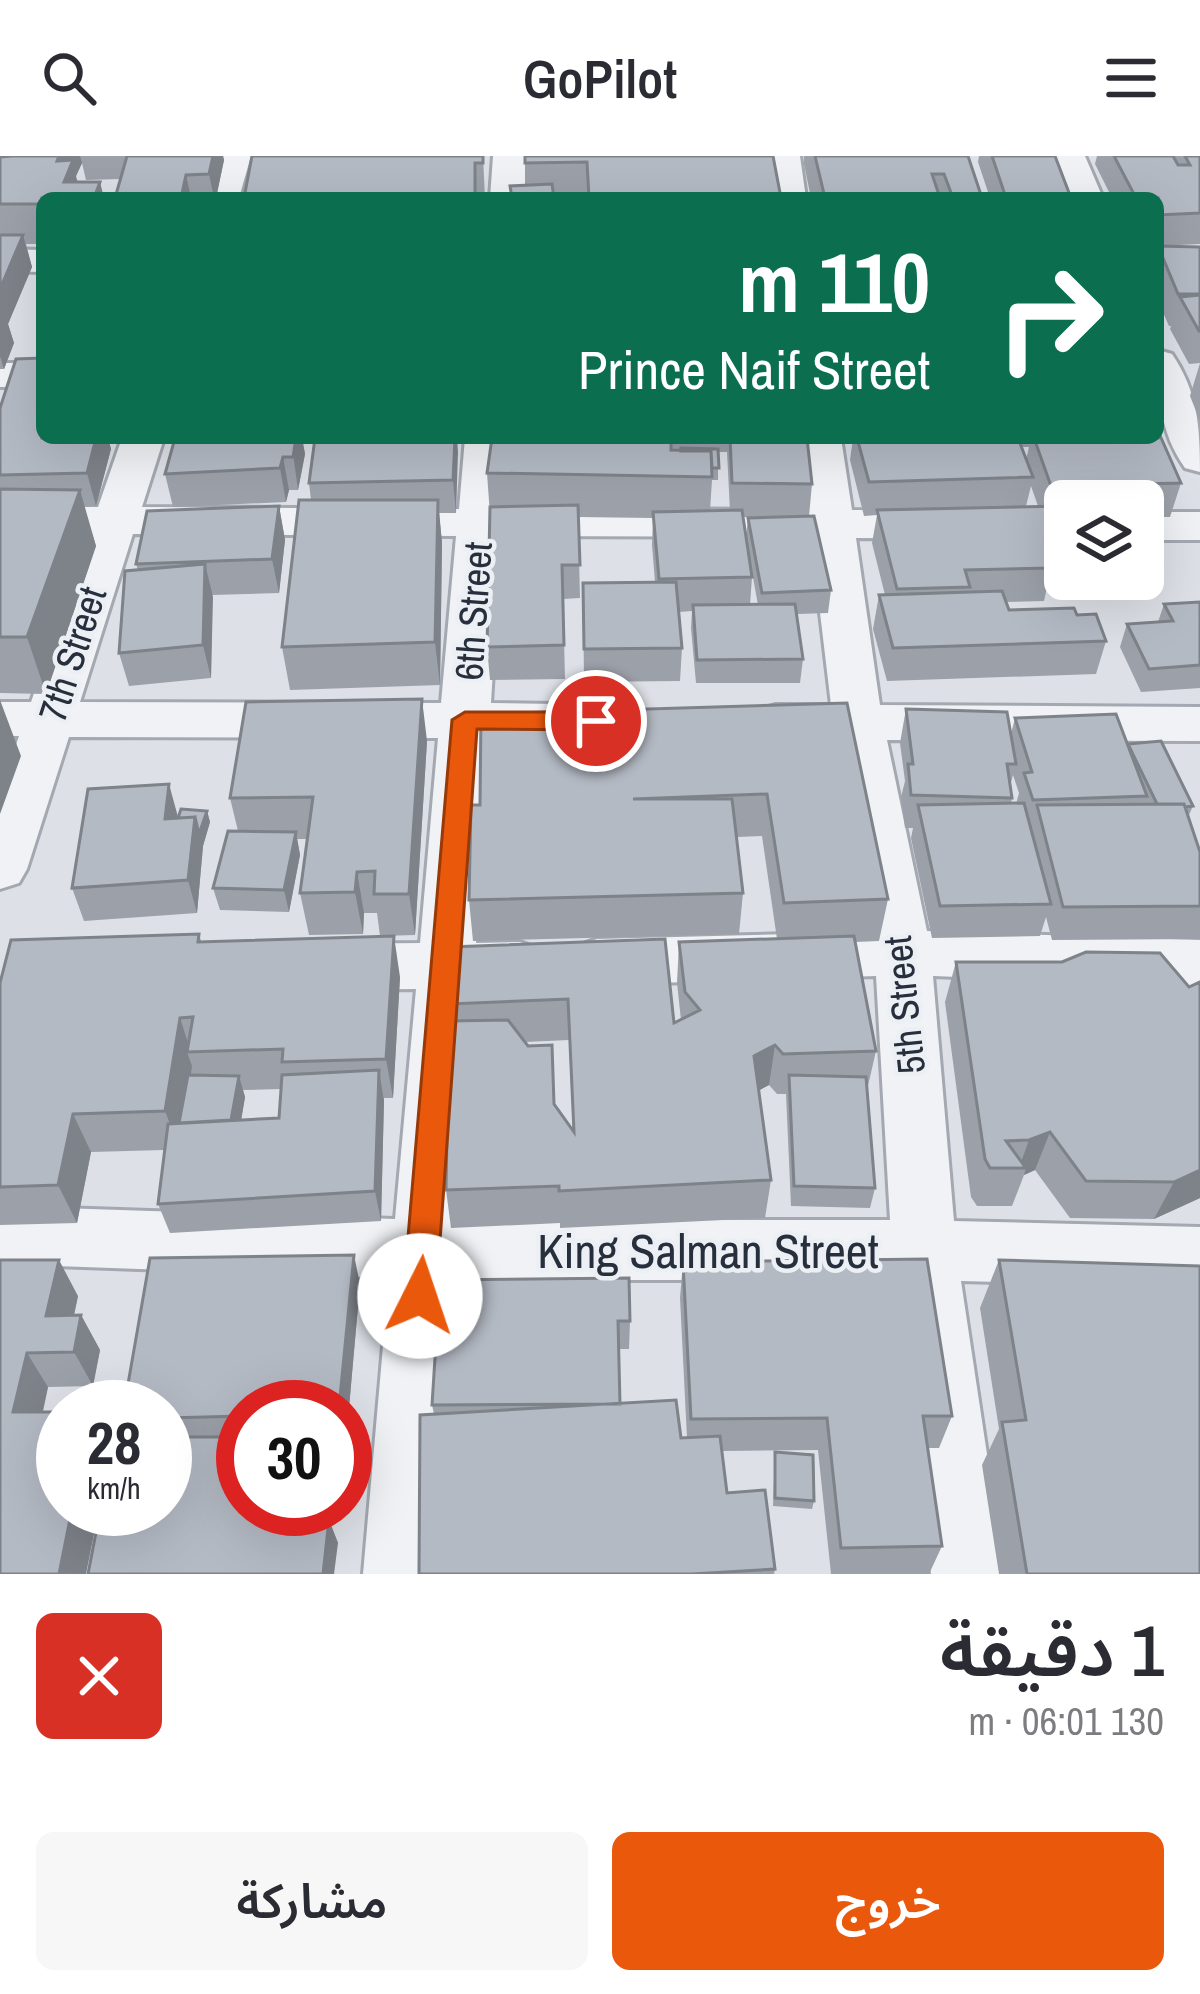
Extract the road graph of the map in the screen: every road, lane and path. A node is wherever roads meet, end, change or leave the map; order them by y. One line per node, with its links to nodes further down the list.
1 (234, 156): 5 (street)
2 (510, 156): 6 (street)
3 (783, 156): 7 (street)
4 (1068, 156): 8 (street)
5 (224, 192)
6 (507, 192)
7 (788, 192)
8 (1083, 192)
9 (0, 260): 10 (street)
10 (36, 261)
11 (0, 375): 12 (street)
12 (36, 375)
13 (1171, 379): 17 (street)
14 (141, 444): 19 (street, 7th Street)
15 (486, 444): 20 (street, 6th Street)
16 (821, 444): 21 (street, 5th Street)
17 (1200, 459)
18 (0, 520): 19 (street)
19 (116, 521): 20 (street); 26 (street, 7th Street)
20 (480, 522): 21 (street); 27 (street, 6th Street)
21 (832, 524): 22 (street); 30 (street, 5th Street)
22 (1044, 525)
23 (1164, 526): 24 (street)
24 (1200, 526)
25 (0, 719): 26 (street)
26 (50, 719): 27 (street); 32 (street, 7th Street)
27 (465, 720): 28 (street); 36 (street, 6th Street)
28 (603, 721)
29 (719, 722): 30 (street)
30 (857, 722): 31 (street); 33 (street, 5th Street)
31 (1200, 724)
32 (0, 869)
33 (903, 953): 34 (street); 36 (street); 39 (street, 5th Street)
34 (1200, 963)
35 (282, 967): 36 (street)
36 (446, 967): 38 (street, 6th Street)
37 (0, 1235): 38 (street, King Salman Street)
38 (423, 1250): 39 (street, King Salman Street); 41 (street, 6th Street)
39 (925, 1250): 40 (street, King Salman Street); 42 (street, 5th Street)
40 (1200, 1257)
41 (400, 1574)
42 (968, 1574)

